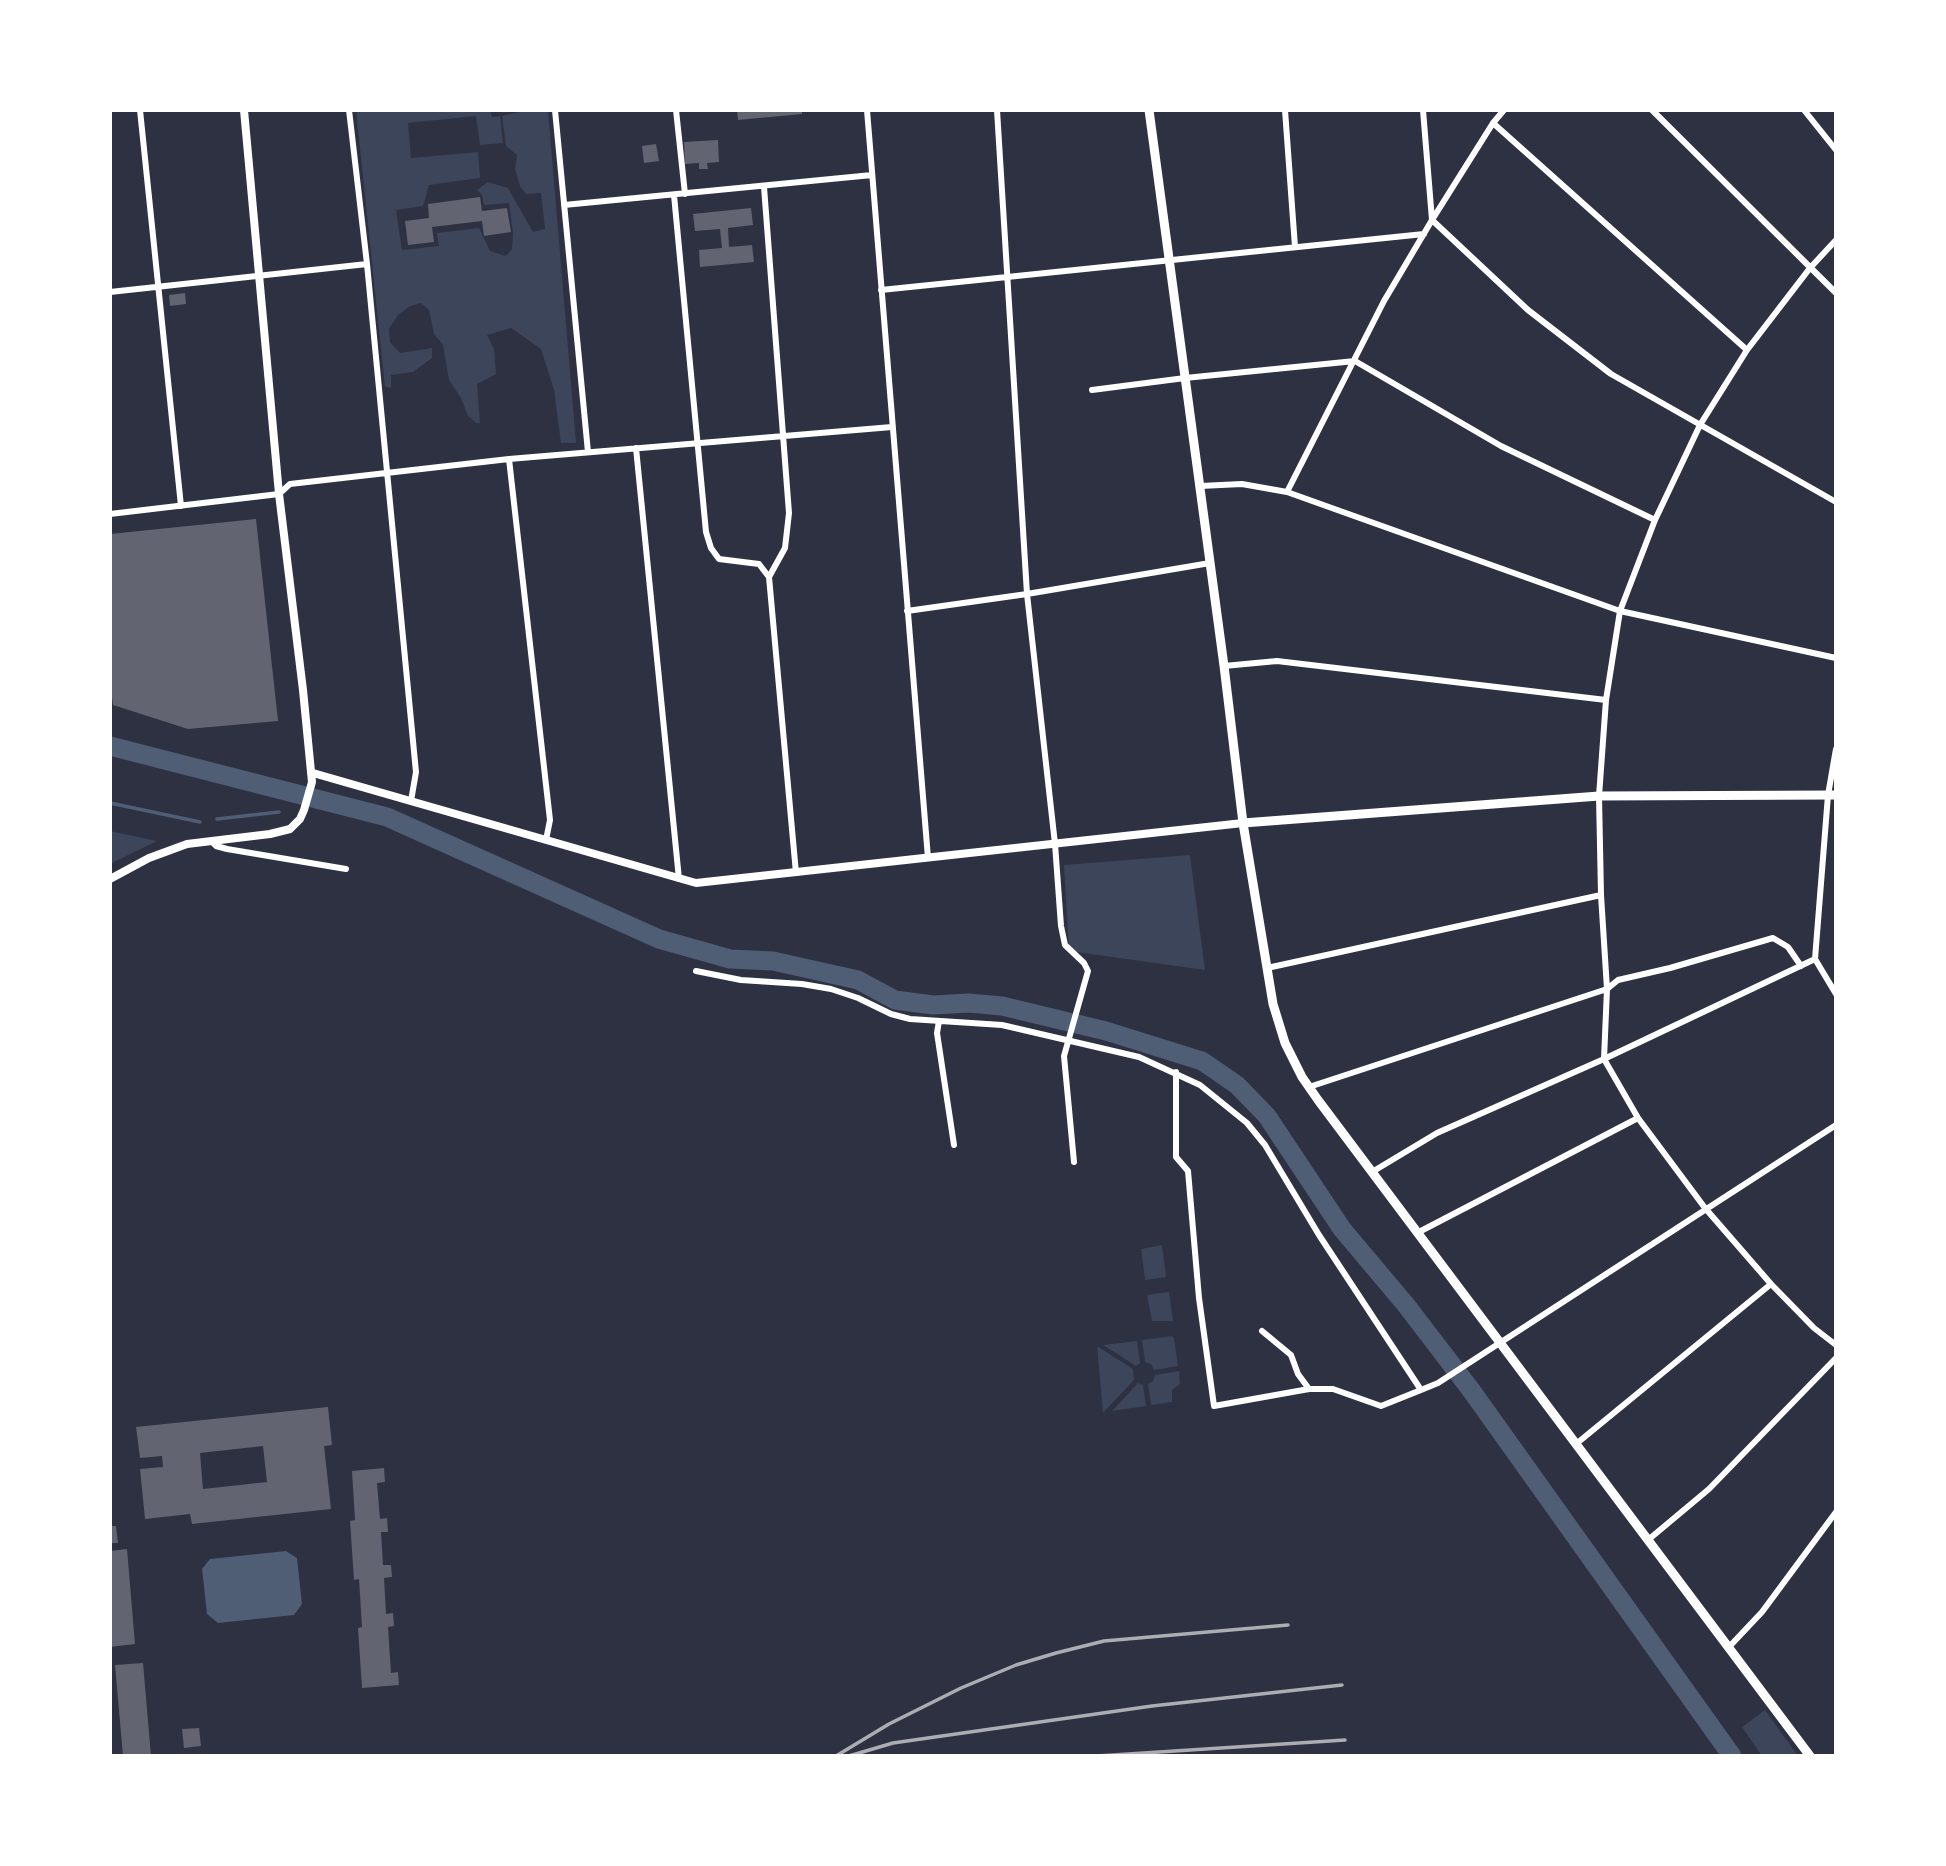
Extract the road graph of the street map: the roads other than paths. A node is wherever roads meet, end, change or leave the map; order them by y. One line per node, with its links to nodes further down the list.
1 (140, 110): 30 (street)
2 (244, 110): 28 (street)
3 (349, 110): 26 (street)
4 (555, 110): 20 (street)
5 (676, 110): 18 (street)
6 (867, 110): 16 (street)
7 (997, 110): 29 (street)
8 (1149, 110): 25 (main road)
9 (1284, 110): 24 (street)
10 (1423, 110): 21 (street)
11 (1504, 110): 14 (street)
12 (1652, 110): 27 (street)
13 (1804, 110): 15 (street)
14 (1493, 122): 21 (street); 34 (street)
15 (1836, 150)
16 (872, 176): 17 (street); 31 (street)
17 (764, 187): 18 (street); 40 (street)
18 (685, 194): 19 (street)
19 (674, 195): 20 (street); 41 (street)
20 (564, 205): 43 (street)
21 (1432, 220): 22 (street); 38 (street)
22 (1424, 234): 24 (street); 35 (street)
23 (1836, 240): 27 (street)
24 (1295, 247): 25 (street)
25 (1169, 260): 29 (street); 36 (main road)
26 (368, 264): 28 (street); 45 (street)
27 (1810, 268): 33 (street); 34 (street)
28 (258, 276): 30 (street); 48 (street)
29 (1009, 277): 31 (street); 55 (street)
30 (159, 287): 32 (street); 50 (street)
31 (881, 290): 39 (street)
32 (110, 292)
33 (1836, 293)
34 (1747, 350): 38 (street)
35 (1355, 361): 36 (street); 47 (street); 52 (street)
36 (1185, 377): 37 (street); 46 (main road)
37 (1092, 390)
38 (1700, 425): 49 (street); 52 (street)
39 (892, 427): 40 (street); 56 (street)
40 (784, 434): 41 (street); 54 (street)
41 (699, 442): 42 (street); 54 (street)
42 (636, 448): 43 (street); 74 (street)
43 (588, 452): 44 (street)
44 (509, 459): 45 (street); 67 (street)
45 (387, 473): 48 (street); 65 (street)
46 (1200, 486): 47 (street); 53 (main road)
47 (1287, 492): 57 (street)
48 (279, 494): 50 (street); 62 (street)
49 (1836, 502)
50 (181, 506): 51 (street)
51 (110, 514)
52 (1655, 520): 57 (street)
53 (1210, 563): 55 (street); 59 (main road)
54 (769, 577): 72 (street)
55 (1027, 594): 56 (street); 69 (street)
56 (907, 611): 70 (street)
57 (1620, 611): 58 (street); 60 (street)
58 (1836, 658)
59 (1224, 666): 60 (street); 66 (main road)
60 (1606, 700): 64 (street)
61 (1836, 749): 63 (street)
62 (312, 777): 65 (street); 68 (street)
63 (1832, 795): 64 (main road); 76 (street)
64 (1599, 796): 66 (main road); 75 (street)
65 (411, 801): 67 (street)
66 (1244, 823): 69 (street); 78 (main road)
67 (546, 840): 74 (street)
68 (211, 841): 71 (street); 73 (street)
69 (1055, 844): 70 (street); 83 (street)
70 (928, 858): 72 (street)
71 (346, 869)
72 (796, 873): 74 (street)
73 (110, 879)
74 (679, 879)
75 (1601, 895): 78 (street); 80 (street)
76 (1815, 959): 77 (street); 81 (street)
77 (1801, 966): 80 (street); 84 (street)
78 (1267, 968): 86 (main road)
79 (696, 971): 82 (street)
80 (1607, 989): 84 (street); 86 (street)
81 (1836, 994)
82 (939, 1021): 83 (street); 89 (street)
83 (1069, 1040): 85 (street); 90 (street)
84 (1604, 1059): 87 (street); 91 (street)
85 (1177, 1072): 99 (street); 100 (street)
86 (1309, 1087): 91 (main road)
87 (1638, 1118): 92 (street); 93 (street)
88 (1836, 1125): 92 (street)
89 (954, 1145)
90 (1074, 1162)
91 (1372, 1171): 93 (main road)
92 (1705, 1208): 94 (street); 96 (street)
93 (1418, 1233): 96 (main road)
94 (1771, 1284): 97 (street); 101 (street)
95 (1262, 1331): 99 (street)
96 (1499, 1341): 100 (street); 101 (main road)
97 (1836, 1345)
98 (1836, 1359): 103 (street)
99 (1309, 1389): 100 (street)
100 (1421, 1390)
101 (1576, 1444): 103 (main road)
102 (1836, 1512): 104 (street)
103 (1648, 1540): 104 (main road)
104 (1729, 1647): 105 (main road)
105 (1810, 1756)

